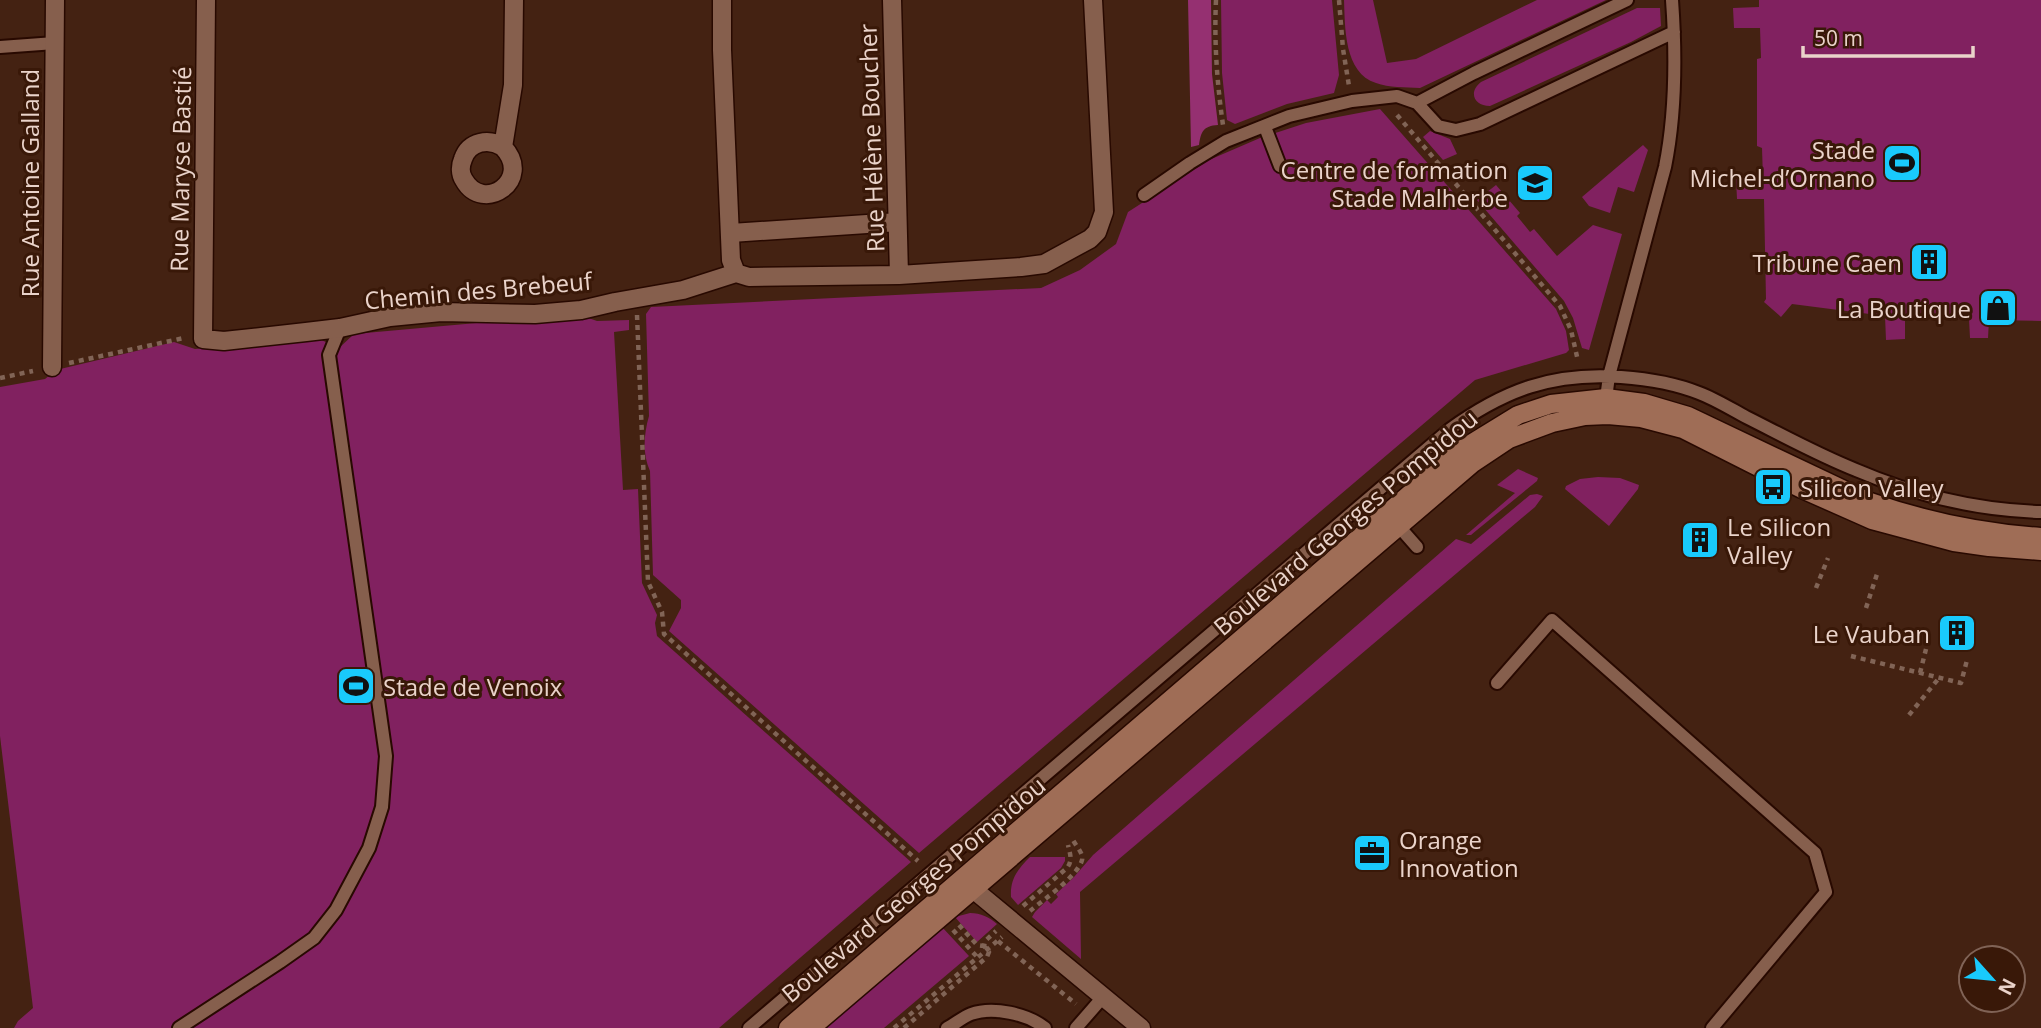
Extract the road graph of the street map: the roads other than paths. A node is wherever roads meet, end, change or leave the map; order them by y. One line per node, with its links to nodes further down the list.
1 (55, 0): 10 (street, Rue Antoine Galland)
2 (206, 0): 22 (street, Rue Maryse Bastié)
3 (514, 0): 14 (street)
4 (722, 0): 18 (street)
5 (892, 0): 17 (street, Rue Hélène Boucher)
6 (1093, 0): 20 (street, Chemin des Brebeuf)
7 (1627, 0): 12 (lane)
8 (1672, 0): 9 (lane)
9 (1674, 32): 12 (lane); 24 (lane)
10 (55, 43): 11 (lane); 23 (street, Rue Antoine Galland)
11 (0, 47)
12 (1417, 103): 13 (lane)
13 (1265, 127): 15 (lane); 16 (lane)
14 (503, 147)
15 (1280, 166)
16 (1144, 195)
17 (897, 222): 18 (street); 20 (street, Rue Hélène Boucher)
18 (732, 233): 19 (street)
19 (736, 273): 20 (street, Chemin des Brebeuf); 21 (street, Chemin des Brebeuf)
20 (899, 275)
21 (340, 328): 22 (street, Chemin des Brebeuf); 35 (lane)
22 (203, 339)
23 (52, 367)
24 (1609, 376): 25 (lane); 26 (lane); 32 (lane)
25 (1607, 406): 27 (street, Boulevard Georges Pompidou); 28 (street, Boulevard Georges Pompidou); 30 (street, Boulevard Georges Pompidou)
26 (2041, 512)
27 (1393, 520): 29 (lane); 33 (street, Boulevard Georges Pompidou)
28 (2041, 537)
29 (1417, 547)
30 (2041, 551)
31 (1497, 683): 43 (lane)
32 (947, 861): 33 (lane); 36 (lane)
33 (968, 884): 34 (street); 37 (street, Boulevard Georges Pompidou); 38 (street, Boulevard Georges Pompidou)
34 (1103, 997): 41 (lane); 42 (street)
35 (179, 1028)
36 (749, 1028)
37 (788, 1028)
38 (811, 1028)
39 (947, 1028): 40 (lane)
40 (1045, 1028)
41 (1076, 1028)
42 (1140, 1028)
43 (1712, 1028)

